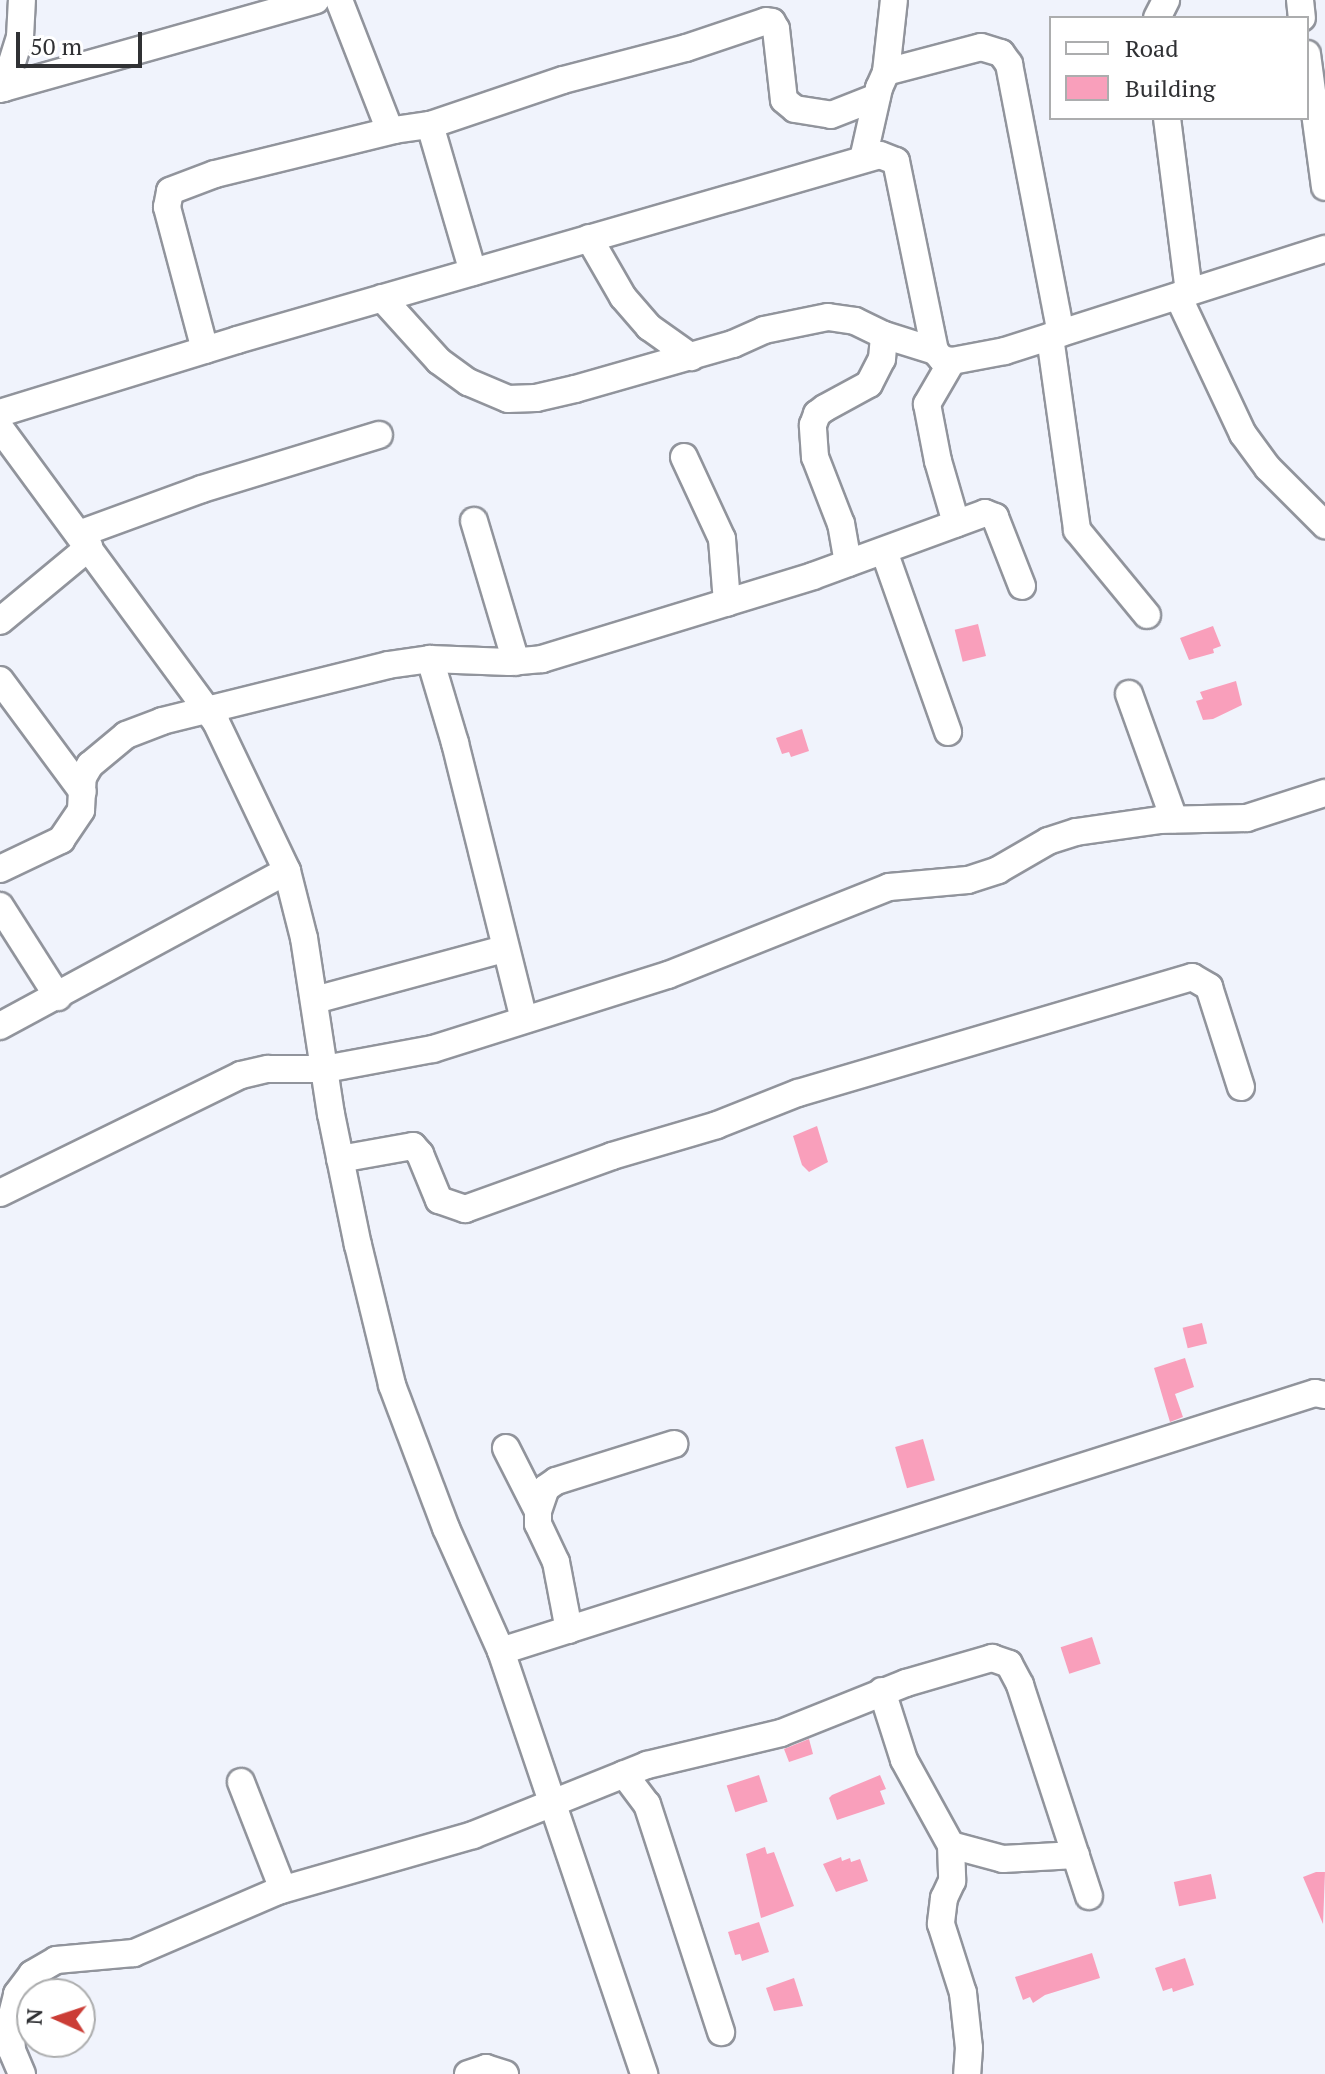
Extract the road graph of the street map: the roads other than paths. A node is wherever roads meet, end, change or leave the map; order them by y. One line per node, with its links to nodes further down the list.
1 (22, 0): 7 (street)
2 (316, 0): 7 (street)
3 (339, 0): 10 (street)
4 (894, 0): 6 (street)
5 (1309, 69): 12 (street)
6 (882, 85): 9 (street); 11 (street); 19 (street)
7 (2, 89)
8 (1167, 120): 16 (street)
9 (430, 125): 10 (street); 15 (street)
10 (394, 130): 20 (street)
11 (863, 159): 13 (street); 21 (street)
12 (1325, 187)
13 (589, 238): 15 (street); 22 (street)
14 (1325, 249): 16 (street)
15 (473, 272): 17 (street)
16 (1184, 295): 19 (street); 29 (street)
17 (382, 298): 20 (street); 22 (street)
18 (884, 335): 21 (street); 22 (street); 32 (street)
19 (1056, 335): 21 (street); 35 (street)
20 (205, 350): 23 (street)
21 (944, 356): 28 (street)
22 (691, 357)
23 (0, 413)
24 (0, 428): 30 (street)
25 (379, 435): 30 (street)
26 (684, 457): 34 (street)
27 (474, 521): 38 (street)
28 (956, 523): 31 (street); 33 (street)
29 (1325, 525)
30 (84, 540): 36 (street); 41 (street)
31 (884, 551): 32 (street); 42 (street)
32 (848, 563): 34 (street)
33 (1022, 586)
34 (727, 603): 38 (street)
35 (1147, 615)
36 (0, 621)
37 (430, 659): 38 (street); 41 (street); 49 (street)
38 (516, 662)
39 (0, 680): 43 (street)
40 (1129, 694): 45 (street)
41 (208, 710): 43 (street); 47 (street)
42 (948, 732)
43 (83, 792): 46 (street)
44 (1325, 793): 45 (street)
45 (1174, 819): 52 (street)
46 (0, 869)
47 (287, 871): 50 (street); 51 (street)
48 (0, 906): 50 (street)
49 (504, 949): 51 (street); 52 (street)
50 (58, 997): 53 (street)
51 (315, 1000): 54 (street)
52 (524, 1020): 54 (street)
53 (0, 1026)
54 (325, 1069): 56 (street); 57 (street)
55 (1241, 1087): 56 (street)
56 (340, 1159): 63 (street)
57 (0, 1193)
58 (1325, 1395): 62 (street)
59 (674, 1444): 61 (street)
60 (506, 1448): 61 (street)
61 (538, 1511): 62 (street)
62 (569, 1630): 63 (street)
63 (501, 1651): 67 (street)
64 (882, 1691): 65 (street); 68 (street); 69 (street)
65 (624, 1774): 67 (street); 73 (street)
66 (241, 1782): 70 (street)
67 (553, 1803): 70 (street); 77 (street)
68 (951, 1845): 69 (street); 78 (street)
69 (1076, 1855): 71 (street)
70 (283, 1889): 72 (street)
71 (1089, 1896)
72 (5, 2024): 74 (street)
73 (721, 2032)
74 (22, 2074)
75 (468, 2074): 76 (street)
76 (505, 2074)
77 (644, 2074)
78 (967, 2074)

